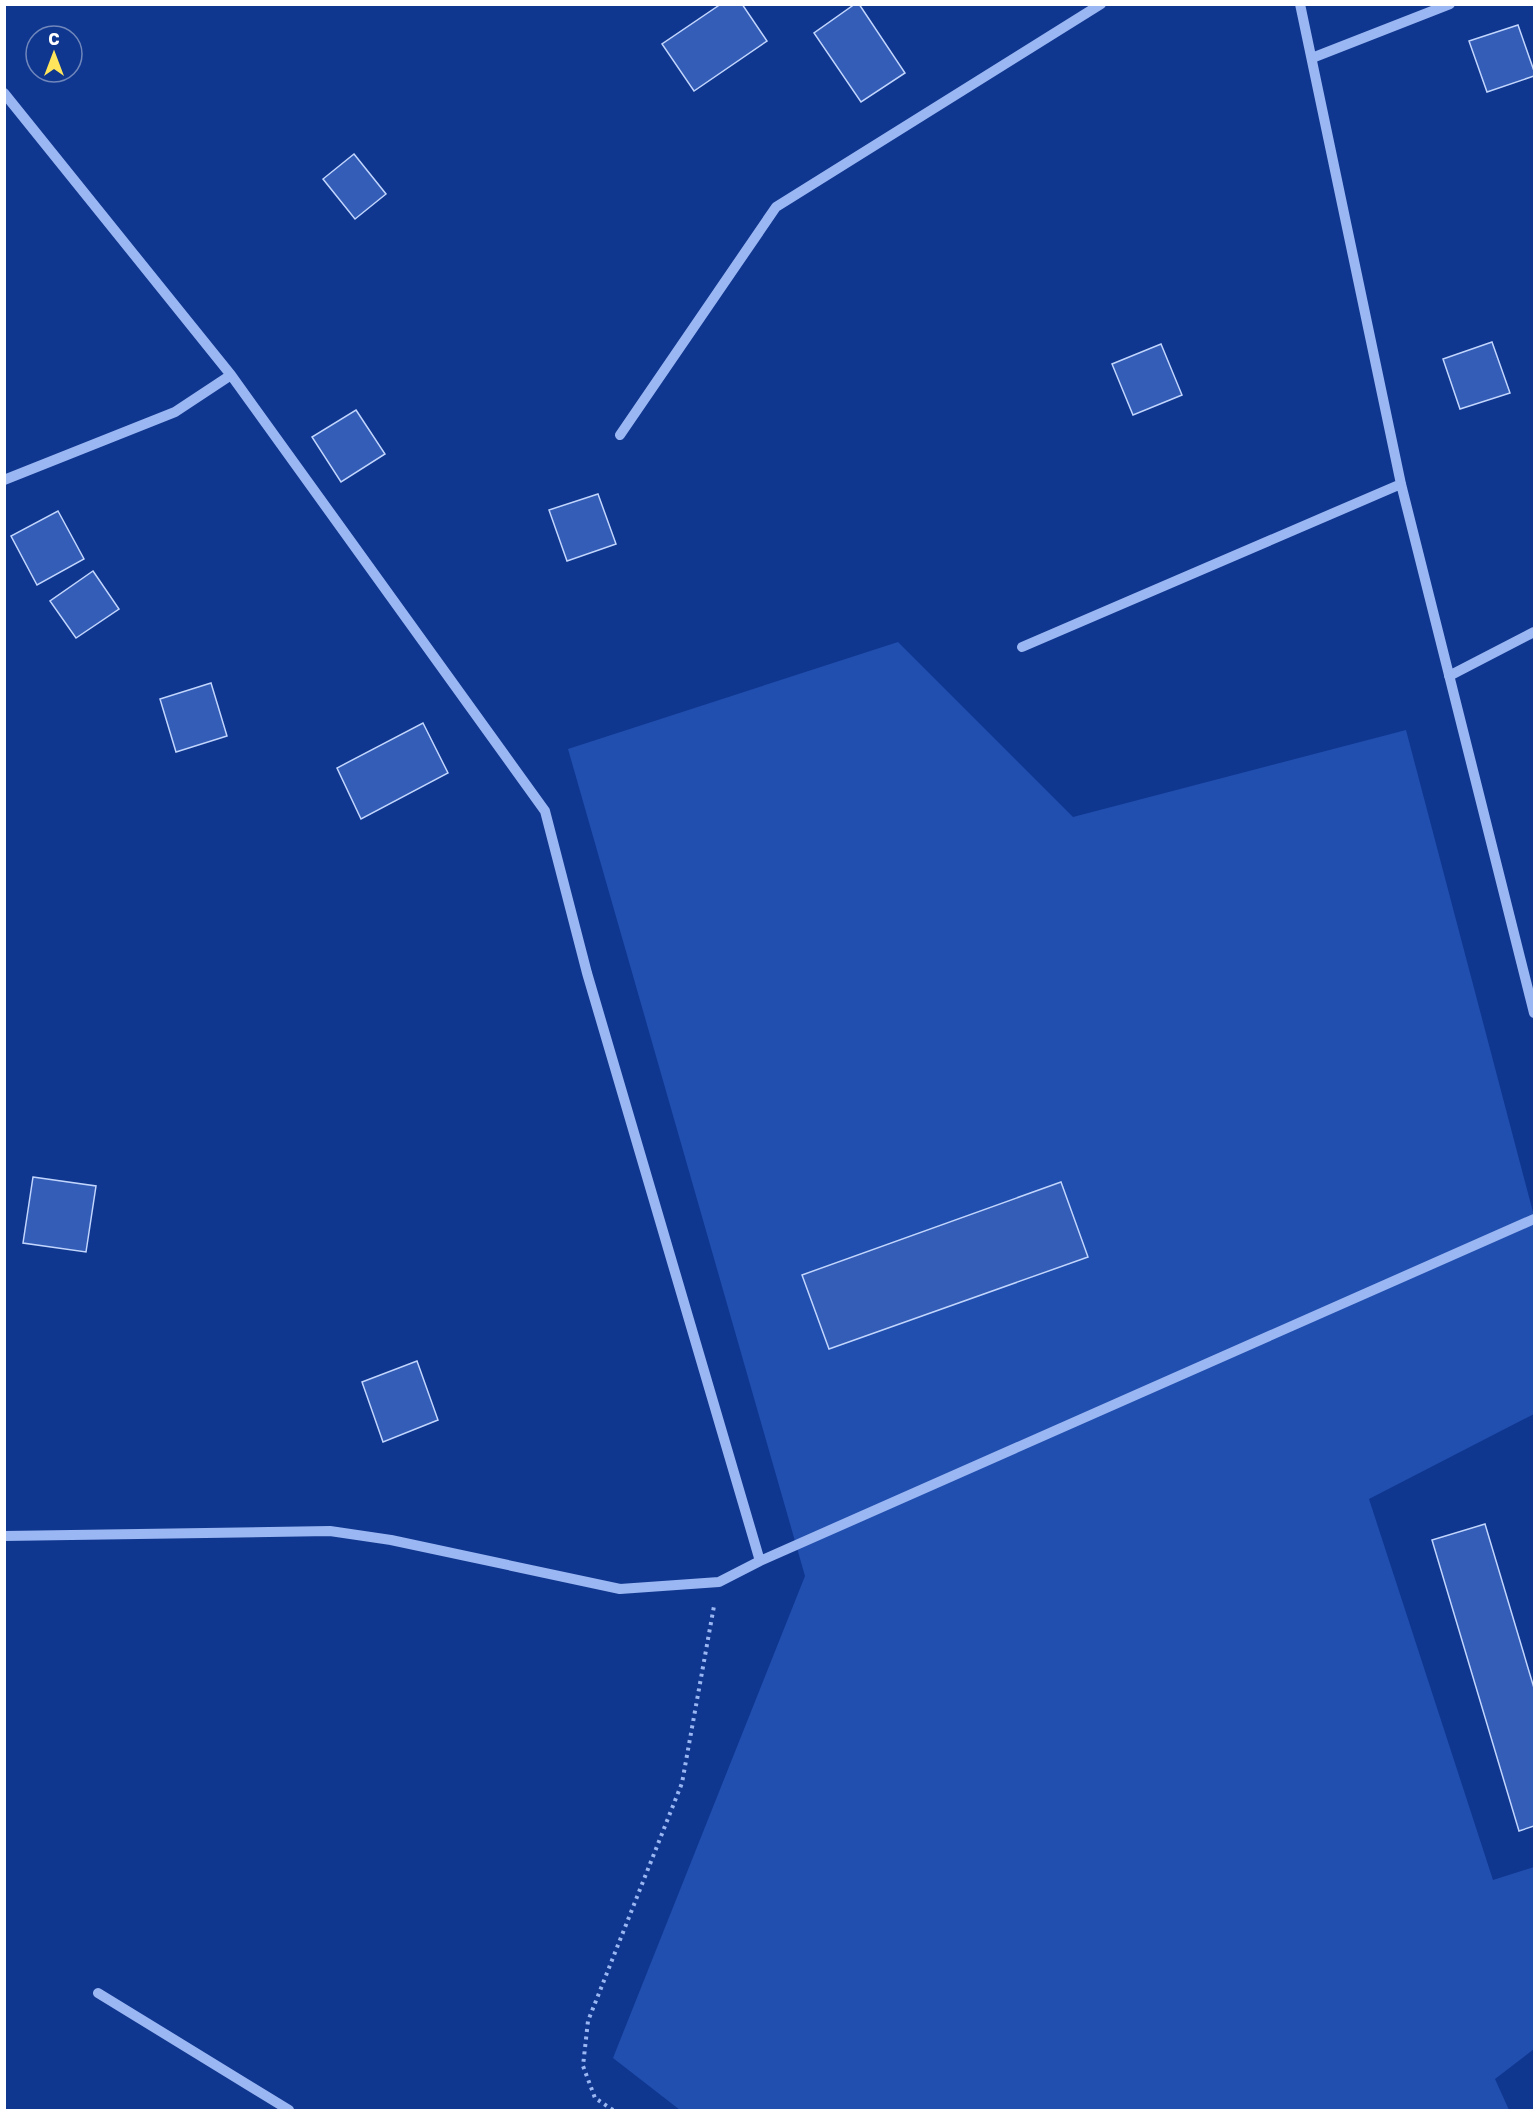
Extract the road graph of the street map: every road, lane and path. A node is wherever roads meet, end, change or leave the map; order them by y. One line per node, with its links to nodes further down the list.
1 (1101, 4): 7 (street)
2 (1300, 4): 4 (street)
3 (1450, 4): 4 (street)
4 (1312, 58): 9 (street)
5 (4, 93): 6 (street)
6 (231, 375): 8 (street); 16 (street)
7 (620, 435)
8 (4, 480)
9 (1401, 484): 11 (street); 12 (street)
10 (1534, 632): 12 (street)
11 (1022, 647)
12 (1449, 676): 13 (street)
13 (1534, 1013)
14 (1534, 1219): 16 (street)
15 (4, 1536): 17 (street)
16 (760, 1561): 17 (street)
17 (719, 1582): 20 (path)
18 (98, 1994): 19 (street)
19 (289, 2110)
20 (613, 2110)

